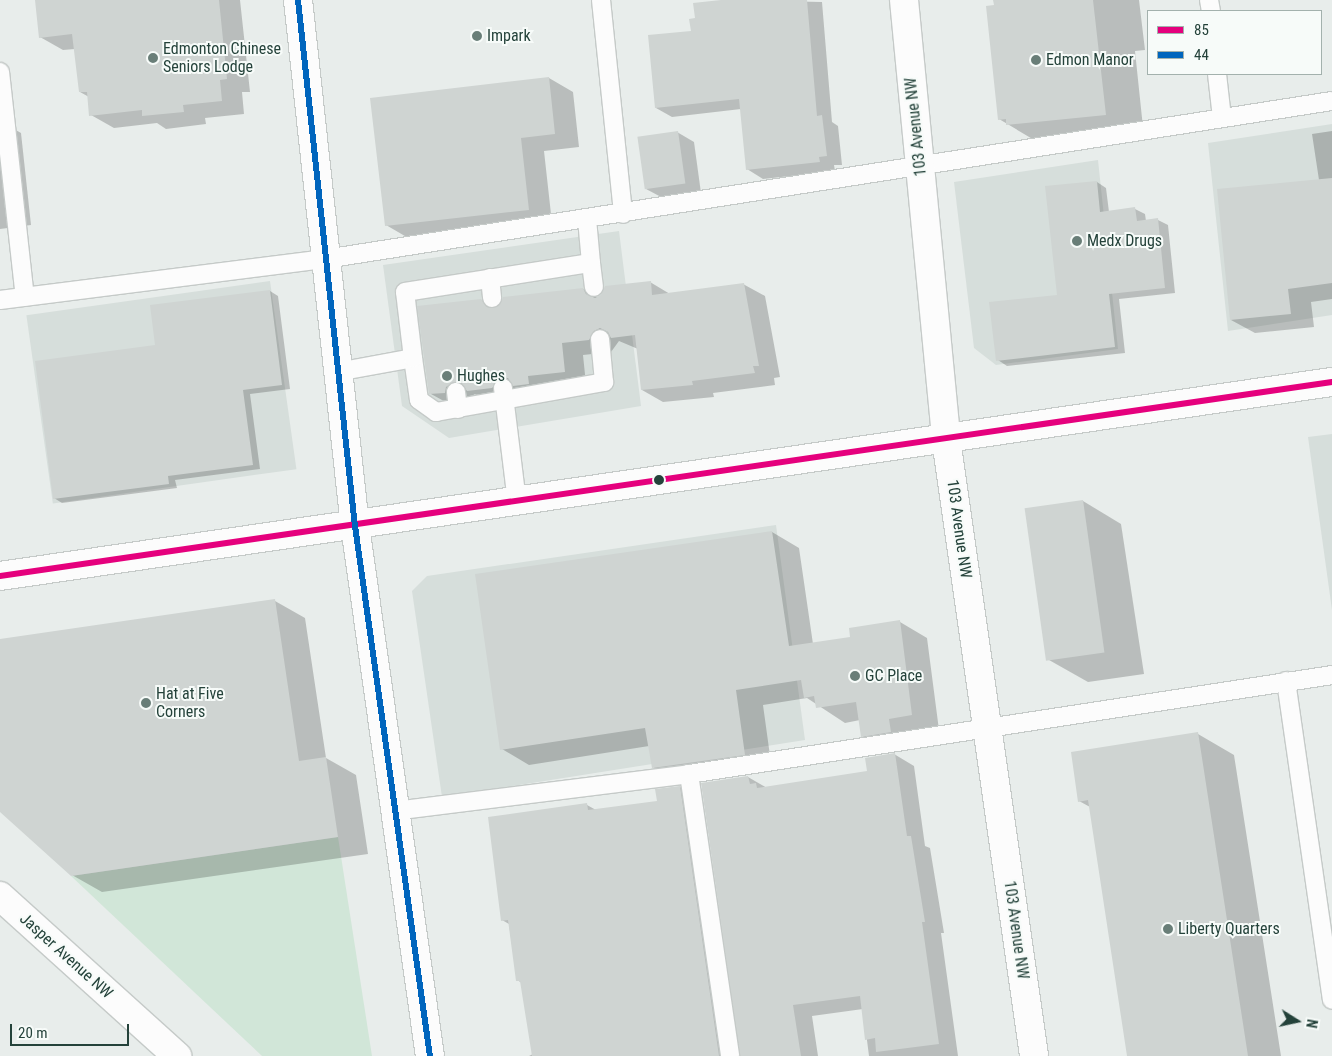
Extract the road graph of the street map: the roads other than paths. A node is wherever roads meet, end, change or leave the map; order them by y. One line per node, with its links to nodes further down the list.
1 (298, 0): 11 (street)
2 (601, 0): 9 (lane)
3 (904, 0): 8 (street, 103 Avenue NW)
4 (0, 72): 15 (lane)
5 (1217, 75): 7 (lane)
6 (1332, 101): 7 (lane)
7 (1222, 118): 8 (lane)
8 (920, 167): 9 (lane); 23 (street, 103 Avenue NW)
9 (623, 214): 10 (lane)
10 (587, 219): 11 (lane); 12 (lane)
11 (325, 258): 15 (lane); 20 (street)
12 (591, 263): 13 (lane); 14 (lane)
13 (490, 278): 16 (lane); 19 (lane)
14 (594, 287)
15 (25, 297): 17 (lane)
16 (492, 298)
17 (0, 300)
18 (600, 339): 22 (lane)
19 (413, 358): 20 (lane); 22 (lane)
20 (337, 372): 25 (street)
21 (1332, 382): 23 (street)
22 (504, 393): 24 (lane)
23 (946, 438): 24 (street); 29 (street, 103 Avenue NW)
24 (517, 502): 25 (street)
25 (355, 526): 26 (street); 31 (street)
26 (0, 576)
27 (1332, 675): 28 (lane)
28 (1286, 681): 29 (lane); 33 (lane)
29 (987, 728): 30 (lane); 37 (street, 103 Avenue NW)
30 (689, 774): 31 (lane); 36 (lane)
31 (394, 811): 35 (street)
32 (0, 896): 34 (street, Jasper Avenue NW)
33 (1332, 1000)
34 (177, 1056)
35 (430, 1056)
36 (730, 1056)
37 (1034, 1056)

